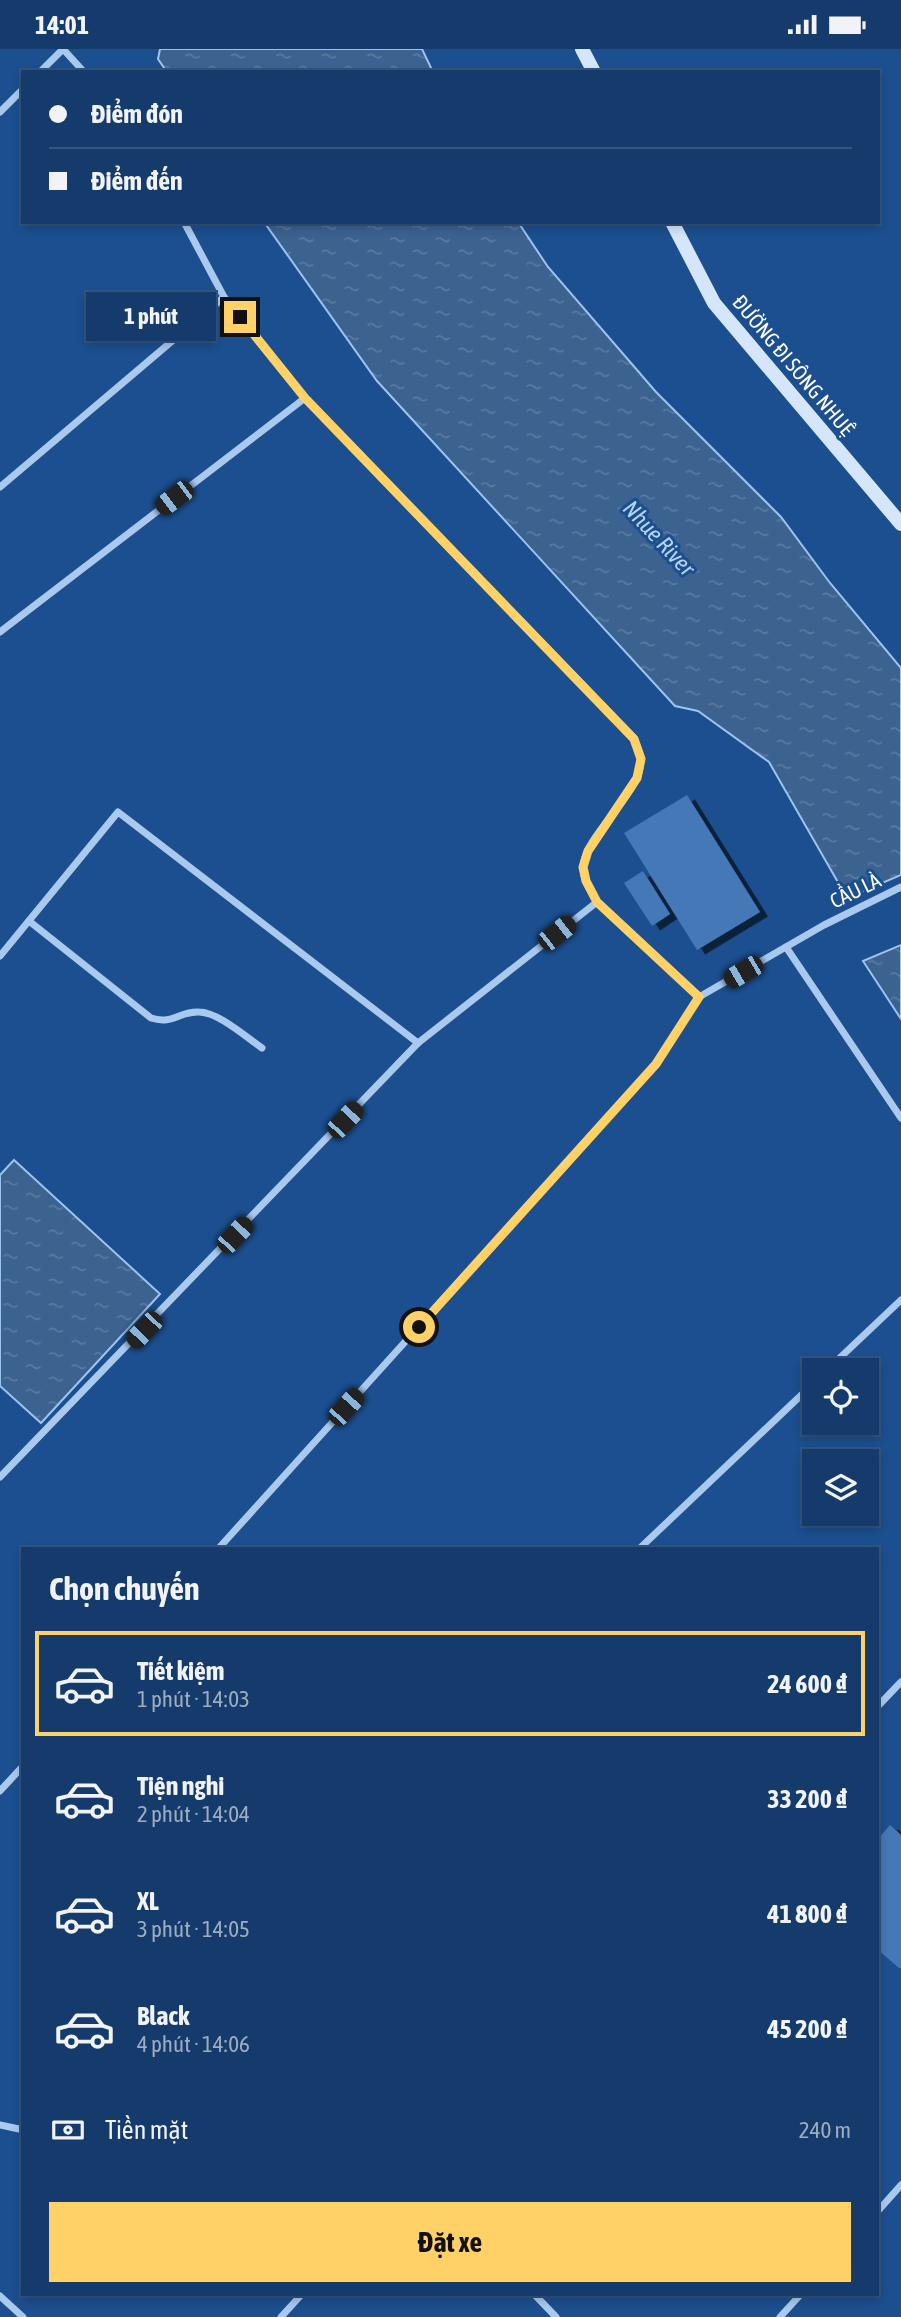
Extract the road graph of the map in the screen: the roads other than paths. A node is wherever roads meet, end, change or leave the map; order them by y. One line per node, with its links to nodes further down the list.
1 (582, 49): 4 (street)
2 (42, 70): 3 (street)
3 (82, 70)
4 (593, 70)
5 (21, 91): 6 (street)
6 (0, 112)
7 (185, 224): 9 (street)
8 (673, 224): 12 (street, ĐƯỜNG ĐI SÔNG NHUỆ)
9 (225, 297): 10 (street); 11 (street)
10 (305, 398): 13 (street); 15 (street)
11 (0, 487)
12 (901, 524)
13 (0, 632)
14 (901, 887): 17 (street, CẦU LÀ)
15 (597, 902): 19 (street); 20 (street)
16 (29, 921): 18 (street); 20 (street); 21 (street)
17 (786, 947): 19 (street, CẦU LÀ); 22 (street)
18 (0, 956)
19 (699, 997): 27 (street)
20 (418, 1043): 26 (street)
21 (262, 1048)
22 (901, 1118)
23 (901, 1300): 24 (street)
24 (840, 1358)
25 (802, 1394): 28 (street)
26 (0, 1477)
27 (220, 1547)
28 (641, 1547)
29 (901, 1682): 30 (street)
30 (879, 1705)
31 (21, 1768): 32 (street)
32 (0, 1791)
33 (0, 2125): 34 (street)
34 (21, 2128)
35 (901, 2185): 36 (street)
36 (879, 2210)
37 (0, 2296): 41 (street)
38 (300, 2296): 42 (street)
39 (536, 2296): 43 (street)
40 (799, 2296): 44 (street)
41 (23, 2317)
42 (281, 2317)
43 (556, 2317)
44 (780, 2317)

